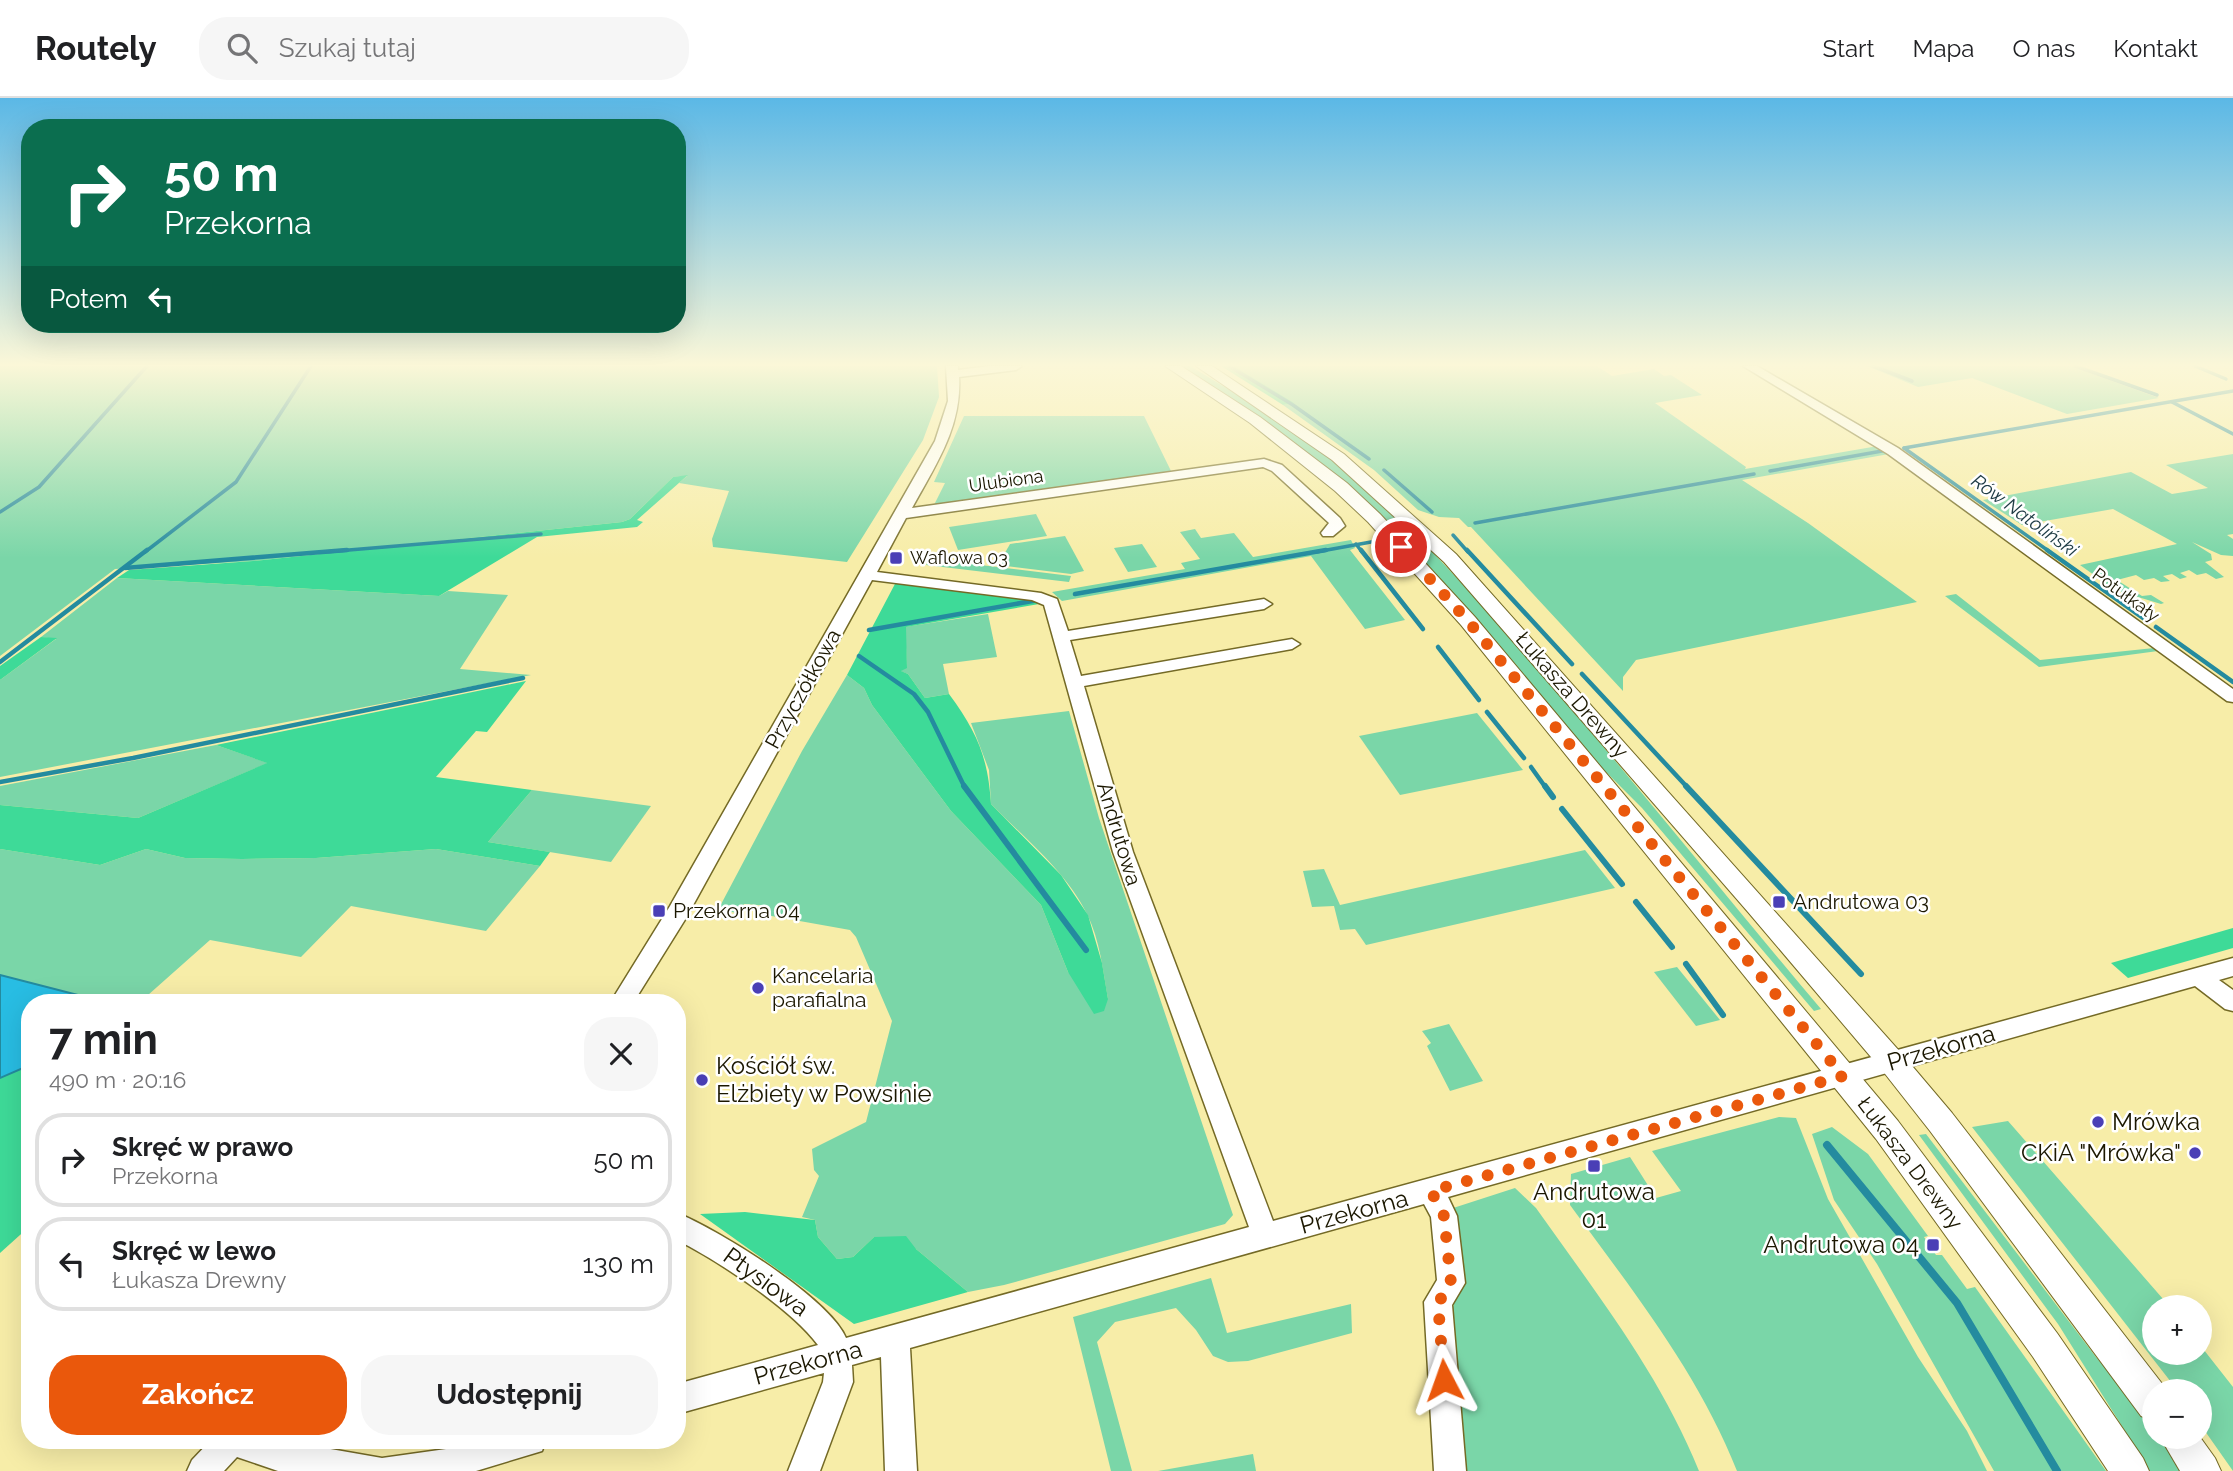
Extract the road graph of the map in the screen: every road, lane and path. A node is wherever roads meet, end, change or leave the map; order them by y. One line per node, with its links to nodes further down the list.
1 (945, 430): 5 (street, Przyczółkowa)
2 (1267, 430): 18 (main road, Łukasza Drewny)
3 (1298, 430): 17 (main road, Łukasza Drewny)
4 (1858, 430): 12 (street, Potułkały)
5 (901, 514): 6 (street, Ulubiona); 7 (street, Przyczółkowa)
6 (1328, 533)
7 (866, 575): 9 (street, Andrutowa); 15 (street, Przyczółkowa)
8 (1264, 604): 9 (street)
9 (1061, 638): 11 (street, Andrutowa)
10 (1292, 645): 11 (street)
11 (1074, 683): 21 (street, Andrutowa)
12 (2233, 697)
13 (2233, 967): 14 (street, Przekorna)
14 (2199, 977): 16 (street); 17 (street, Przekorna)
15 (627, 994)
16 (2233, 1002)
17 (1892, 1062): 18 (street, Przekorna); 24 (main road, Łukasza Drewny)
18 (1843, 1076): 19 (street, Przekorna); 37 (main road, Łukasza Drewny)
19 (1431, 1191): 21 (street, Przekorna); 36 (street)
20 (686, 1231): 23 (street, Ptysiowa)
21 (1266, 1237): 22 (street, Przekorna)
22 (895, 1339): 23 (street, Przekorna); 35 (street)
23 (838, 1355): 25 (street, Przekorna); 34 (street)
24 (2142, 1387)
25 (686, 1397)
26 (224, 1449): 31 (street)
27 (255, 1449): 32 (street)
28 (501, 1449): 30 (street)
29 (2186, 1449): 38 (main road)
30 (439, 1468): 33 (street)
31 (203, 1471)
32 (374, 1471)
33 (388, 1471)
34 (804, 1471)
35 (901, 1471)
36 (1450, 1471)
37 (2130, 1471)
38 (2202, 1471)

